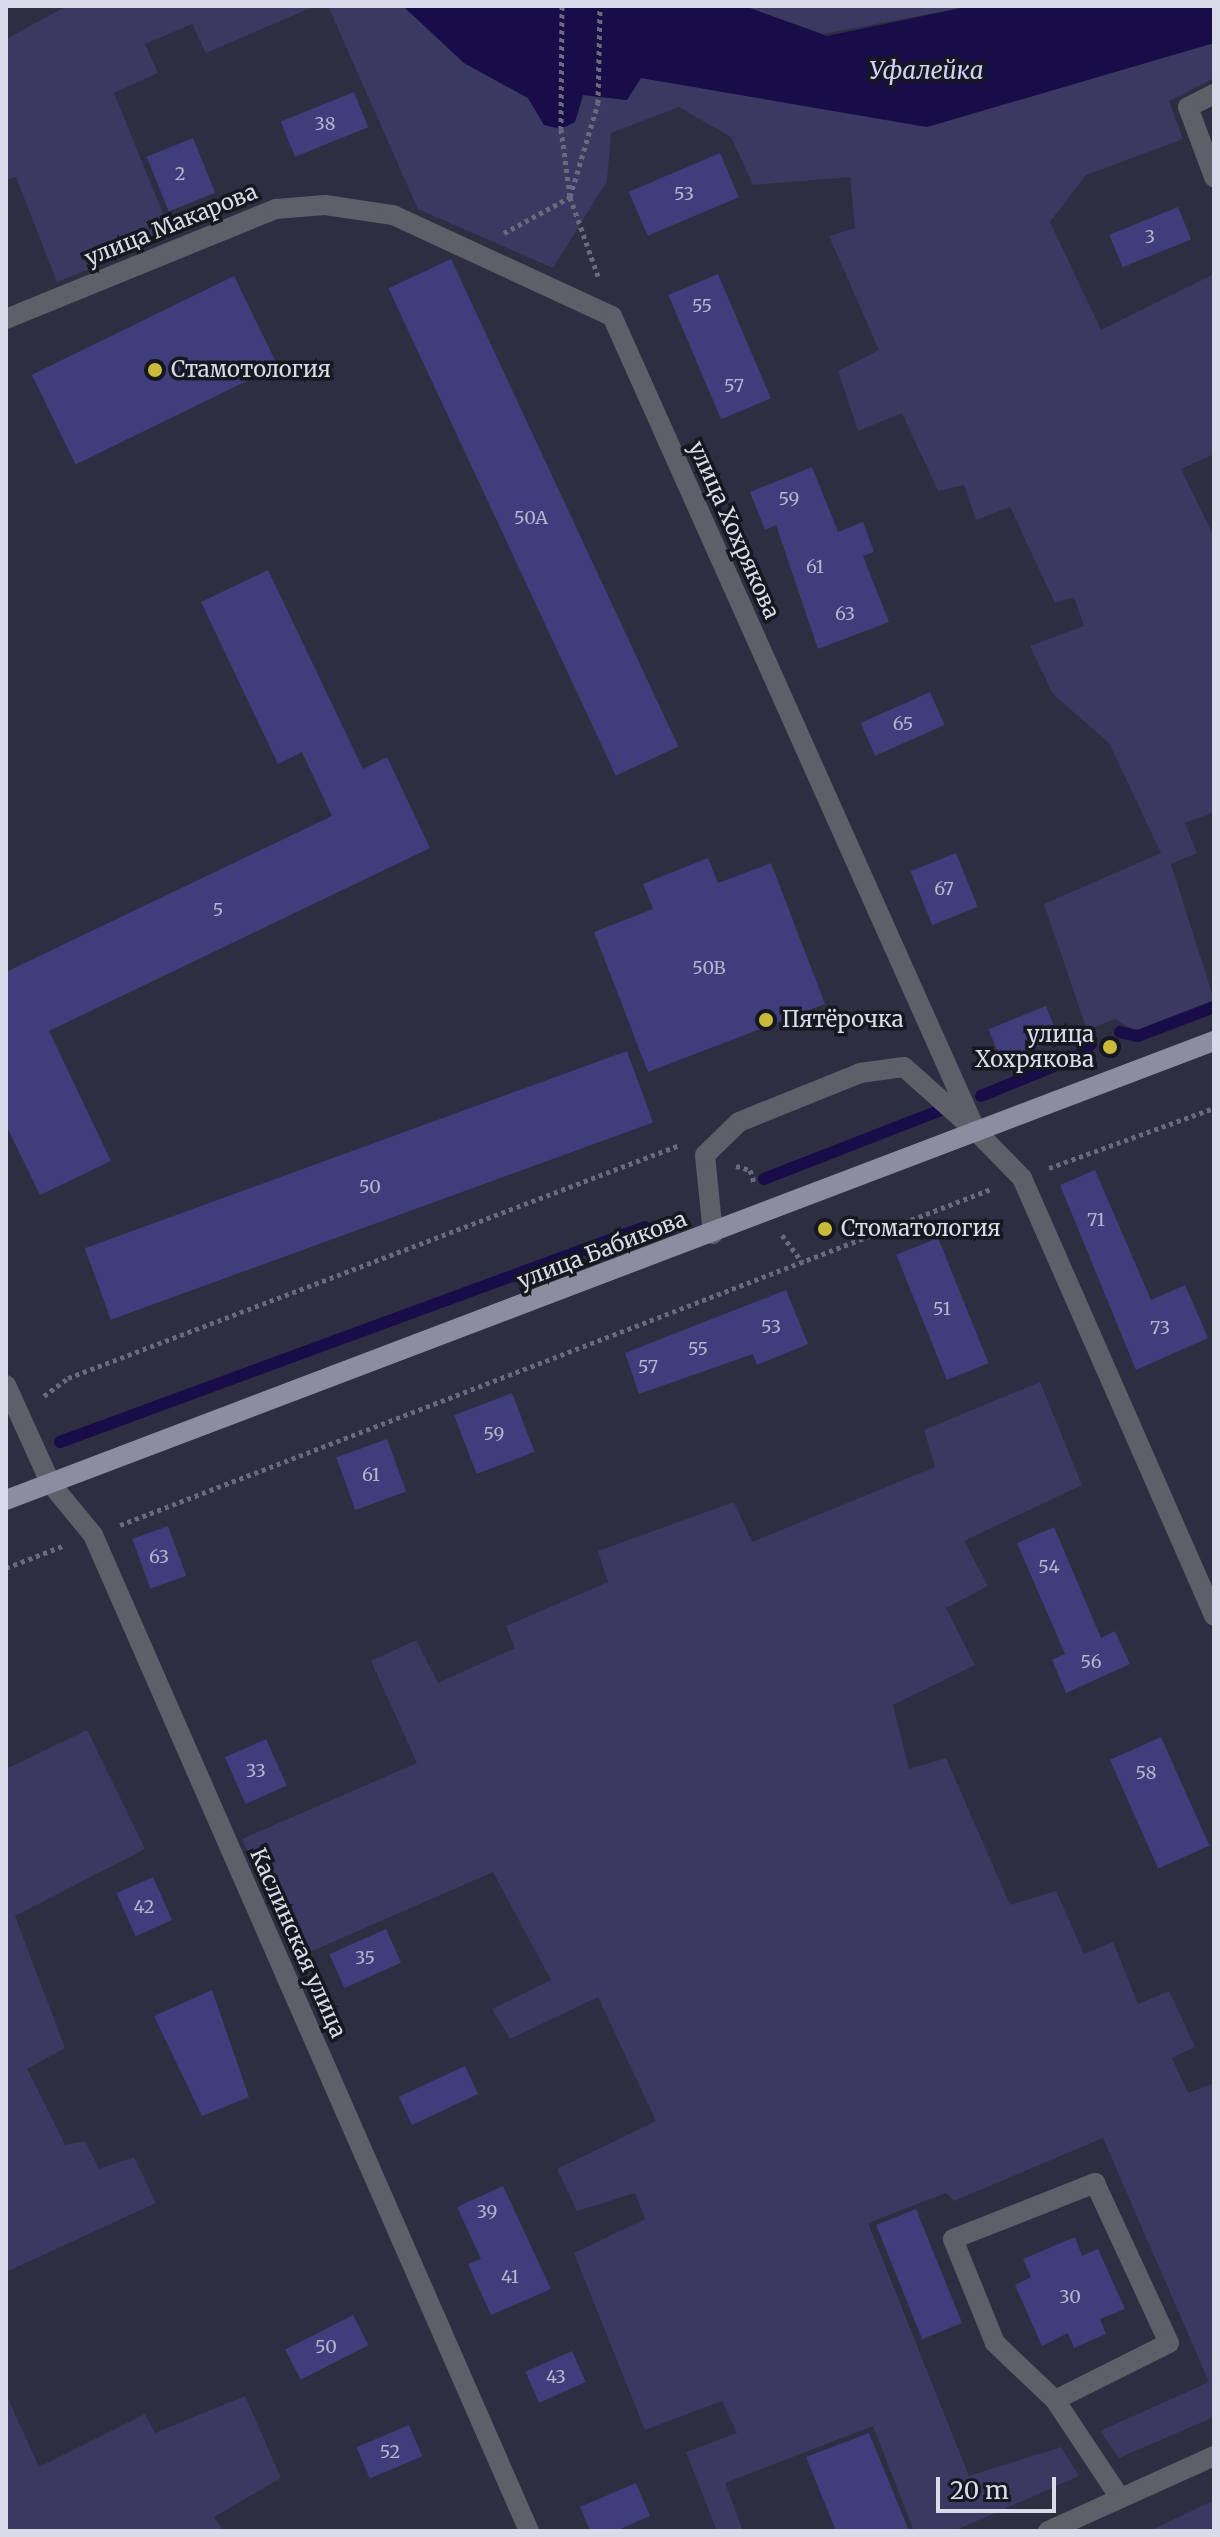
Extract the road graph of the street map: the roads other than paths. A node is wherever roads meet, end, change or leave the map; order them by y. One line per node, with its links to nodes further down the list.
1 (1214, 94): 2 (street)
2 (1214, 177)
3 (612, 316): 4 (street, улица Макарова); 6 (street, улица Хохрякова)
4 (6, 319)
5 (1214, 1041): 6 (main road, улица Бабикова)
6 (976, 1131): 7 (main road, улица Бабикова); 7 (street); 11 (street, улица Хохрякова)
7 (713, 1234): 9 (main road, улица Бабикова)
8 (6, 1385): 9 (street, Каслинская улица)
9 (51, 1484): 10 (main road, улица Бабикова); 15 (street, Каслинская улица)
10 (6, 1500)
11 (1214, 1616)
12 (1055, 2400): 12 (street); 14 (street)
13 (1214, 2456): 14 (street)
14 (1120, 2498): 16 (street)
15 (529, 2531)
16 (1048, 2531)

